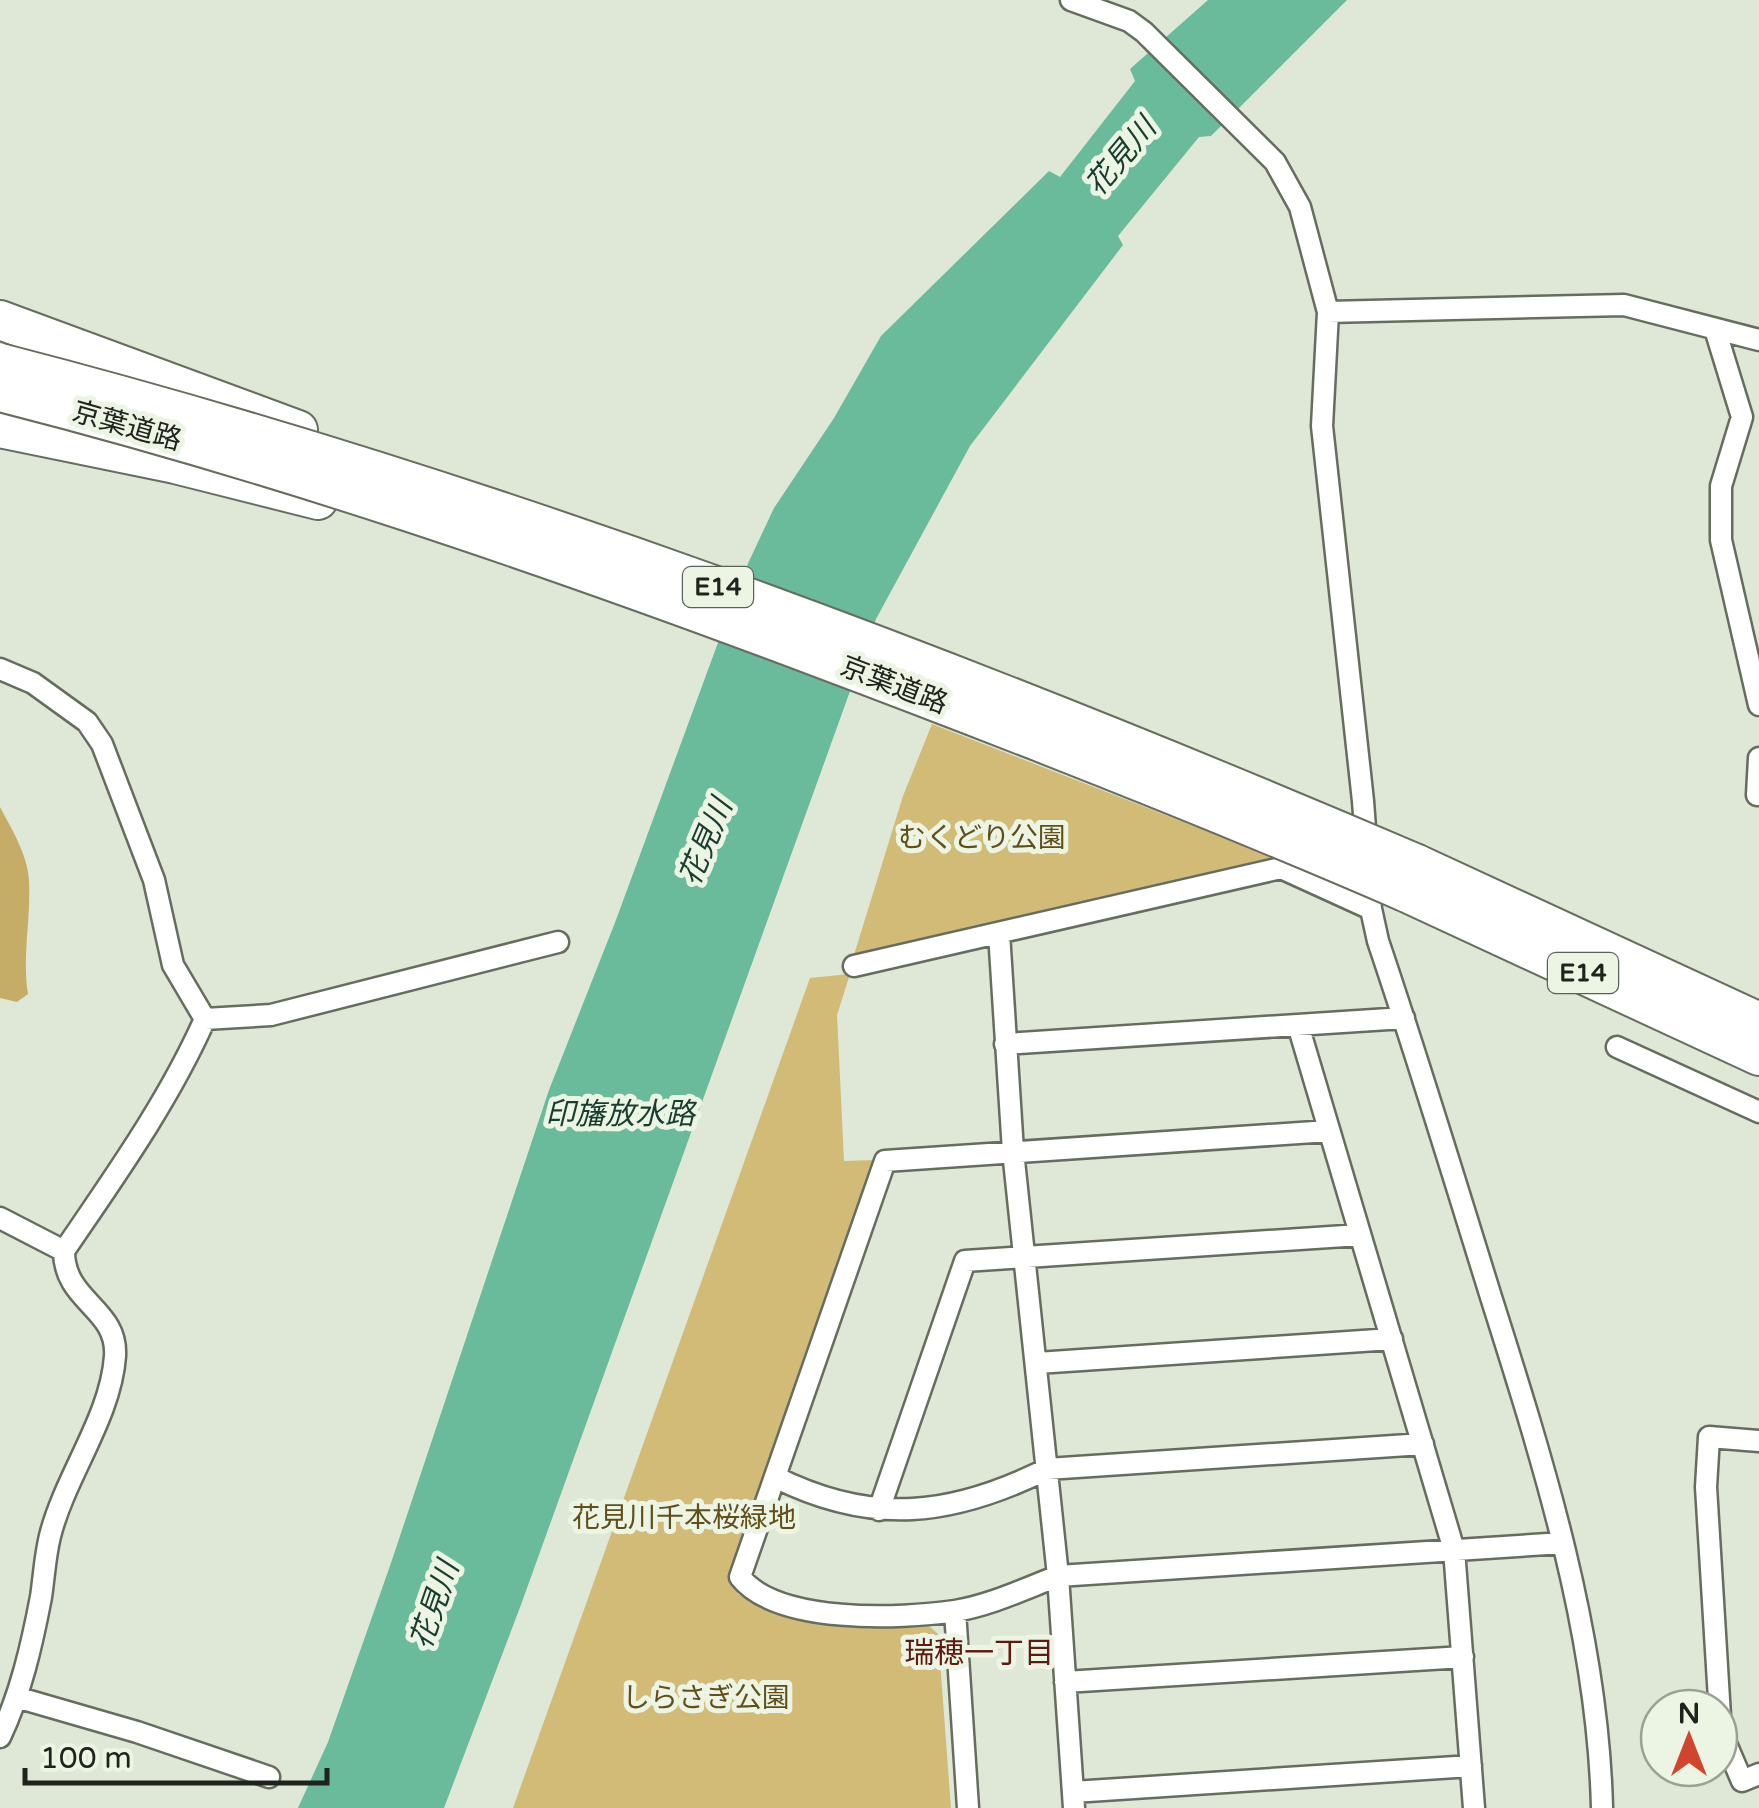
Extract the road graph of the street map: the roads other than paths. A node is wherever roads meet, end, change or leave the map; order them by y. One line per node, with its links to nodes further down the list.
1 (1071, 0): 2 (street)
2 (1328, 312): 4 (street); 15 (street)
3 (0, 320): 9 (highway, bridge)
4 (1716, 329): 5 (street); 11 (street)
5 (1759, 340)
6 (0, 363): 9 (highway, 京葉道路 / E14, bridge)
7 (0, 392): 9 (highway, 京葉道路 / E14, bridge)
8 (0, 428): 9 (highway, bridge)
9 (605, 563): 14 (highway, 京葉道路 / E14, bridge)
10 (0, 668): 20 (street)
11 (1759, 706)
12 (1759, 758): 13 (street)
13 (1757, 794)
14 (1411, 878): 21 (highway, 京葉道路 / E14); 25 (highway, 京葉道路 / E14)
15 (1371, 909): 16 (street); 19 (street)
16 (999, 933): 18 (street); 23 (street)
17 (558, 942): 20 (street)
18 (854, 966)
19 (1404, 1018): 22 (street); 40 (street)
20 (204, 1019): 31 (street)
21 (1759, 1022)
22 (1298, 1026): 23 (street); 27 (street)
23 (1005, 1044): 28 (street)
24 (1618, 1046): 26 (street)
25 (1759, 1056)
26 (1759, 1112)
27 (1329, 1131): 28 (street); 30 (street)
28 (1013, 1150): 32 (street); 38 (street)
29 (0, 1218): 31 (street)
30 (1360, 1235): 32 (street); 33 (street)
31 (64, 1251): 46 (street)
32 (1024, 1257): 34 (street); 39 (street)
33 (1392, 1339): 34 (street); 36 (street)
34 (1037, 1364): 37 (street)
35 (1759, 1441): 49 (street)
36 (1423, 1444): 37 (street); 41 (street)
37 (1048, 1469): 39 (street); 42 (street)
38 (775, 1477): 39 (street); 43 (street)
39 (880, 1510)
40 (1563, 1542): 41 (street); 54 (street)
41 (1454, 1550): 42 (street); 44 (street)
42 (1058, 1576): 43 (street); 45 (street)
43 (955, 1611): 52 (street)
44 (1462, 1657): 45 (street); 48 (street)
45 (1065, 1682): 51 (street)
46 (16, 1697): 47 (street); 50 (street)
47 (0, 1736)
48 (1471, 1766): 51 (street); 53 (street)
49 (1759, 1774)
50 (269, 1777)
51 (1074, 1800)
52 (968, 1808)
53 (1474, 1808)
54 (1602, 1808)

